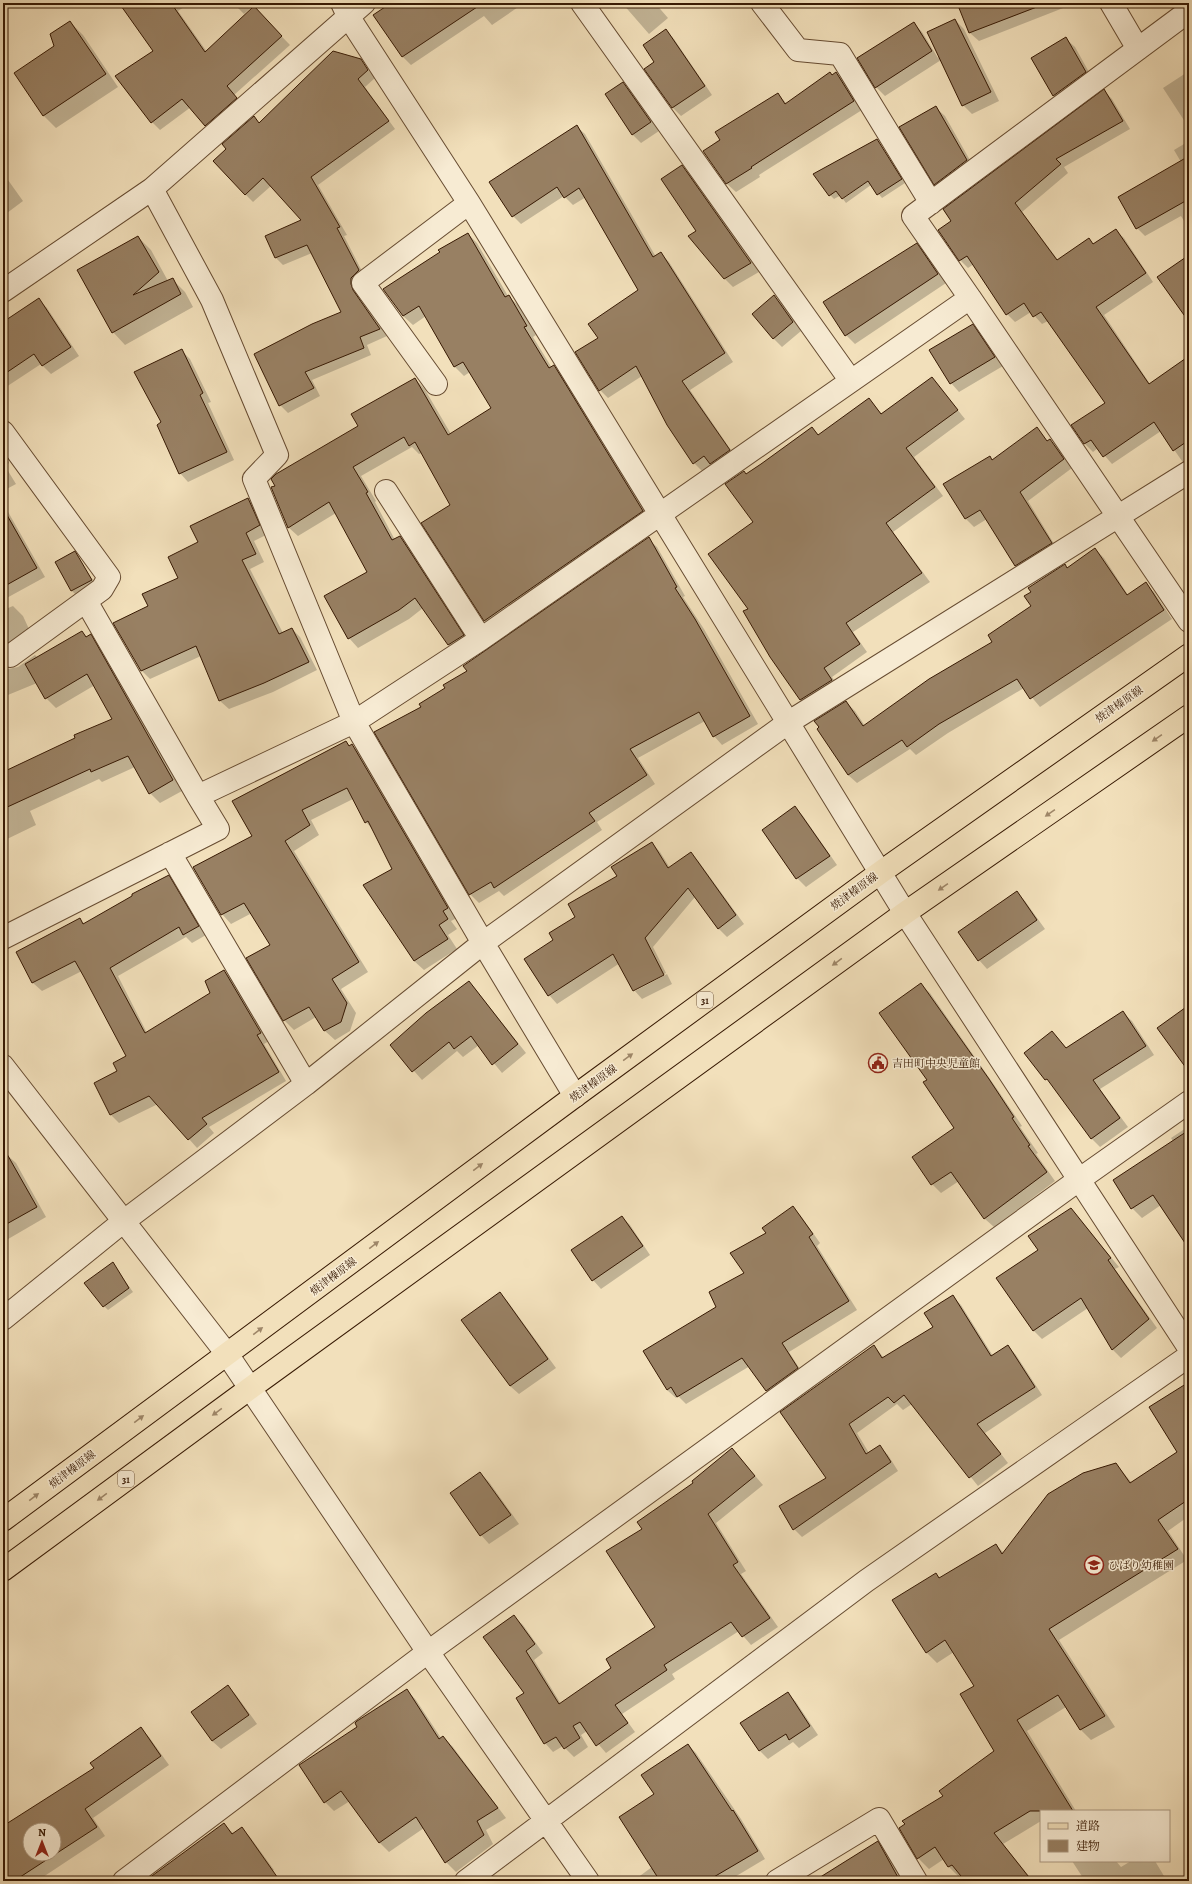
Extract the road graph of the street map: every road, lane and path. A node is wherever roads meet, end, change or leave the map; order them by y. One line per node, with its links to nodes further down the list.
1 (582, 3): 12 (street)
2 (762, 3): 9 (street)
3 (1111, 3): 6 (street)
4 (351, 7): 7 (street); 8 (street)
5 (1189, 11): 6 (street)
6 (1138, 49): 9 (street)
7 (152, 189): 10 (street); 25 (street)
8 (469, 203): 13 (street); 17 (street)
9 (931, 203): 11 (street)
10 (3, 292)
11 (970, 298): 12 (street); 18 (street)
12 (851, 381): 17 (street)
13 (436, 384)
14 (3, 432): 19 (street)
15 (1189, 472): 18 (street)
16 (386, 491): 21 (street)
17 (660, 513): 21 (street); 26 (street)
18 (1117, 517): 20 (street); 26 (street)
19 (86, 601): 23 (street); 27 (street)
20 (1189, 621)
21 (481, 639): 25 (street)
22 (1189, 655): 29 (main road, 焼津榛原線 / 31)
23 (10, 656)
24 (1189, 716): 30 (main road, 31, one-way to 30)
25 (354, 722): 27 (street); 32 (street)
26 (789, 722): 29 (street); 32 (street)
27 (198, 796): 28 (street)
28 (170, 853): 31 (street); 34 (street)
29 (881, 872): 30 (street); 35 (main road, 焼津榛原線 / 31, one-way to 29)
30 (905, 913): 37 (street); 43 (main road, 31, one-way to 43)
31 (3, 938)
32 (483, 943): 34 (street); 35 (street)
33 (3, 1066): 38 (street)
34 (306, 1084): 38 (street)
35 (575, 1096): 41 (main road, 焼津榛原線 / 31, one-way to 35)
36 (1189, 1102): 37 (street)
37 (1080, 1179): 40 (street); 46 (street)
38 (124, 1221): 39 (street); 41 (street)
39 (3, 1319)
40 (1189, 1348)
41 (227, 1354): 43 (street); 44 (main road, 焼津榛原線 / 31, one-way to 41)
42 (1189, 1356): 47 (street)
43 (249, 1389): 45 (main road, 31, one-way to 45); 46 (street)
44 (3, 1520)
45 (3, 1570)
46 (428, 1652): 47 (street); 48 (street)
47 (546, 1821): 49 (street); 50 (street)
48 (124, 1881)
49 (466, 1881)
50 (588, 1881)
51 (777, 1881): 52 (street)
52 (916, 1881)

